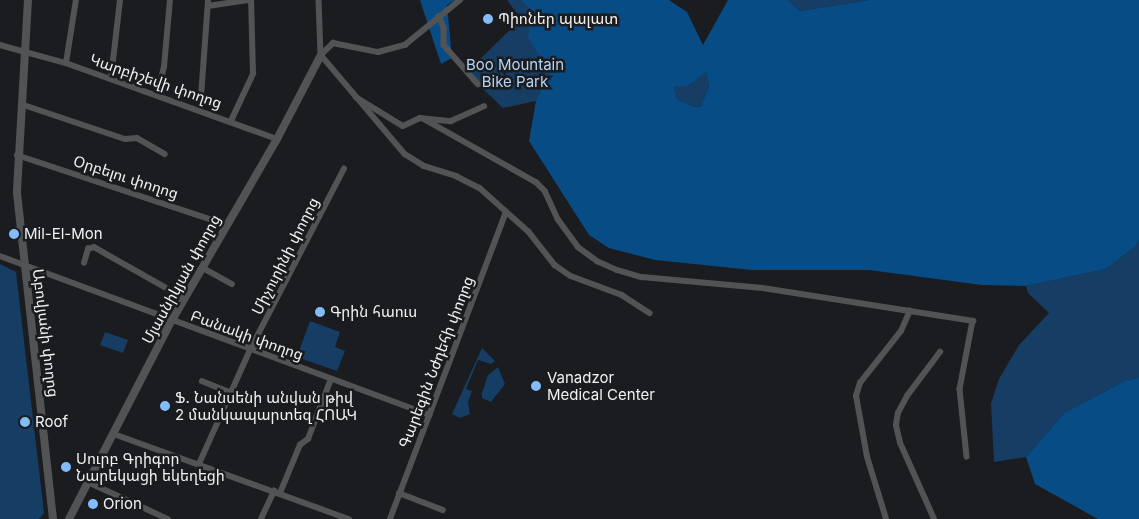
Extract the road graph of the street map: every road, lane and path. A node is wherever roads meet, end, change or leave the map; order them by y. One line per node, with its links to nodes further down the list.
1 (28, 0): 11 (street, Աբովյանի փողոց)
2 (76, 0): 13 (street)
3 (120, 0): 14 (street)
4 (170, 0): 16 (street)
5 (250, 0): 8 (street); 22 (street)
6 (319, 0): 12 (street)
7 (460, 0): 9 (street)
8 (208, 3): 20 (street)
9 (439, 16): 12 (street); 15 (street)
10 (0, 45): 11 (street, Կարբիշեվի փողոց)
11 (25, 50): 13 (street, Կարբիշեվի փողոց); 18 (street, Աբովյանի փողոց)
12 (321, 55): 17 (street); 23 (street, Մյասնիկյան փողոց)
13 (66, 63): 14 (street, Կարբիշեվի փողոց)
14 (111, 78): 16 (street, Կարբիշեվի փողոց)
15 (478, 84)
16 (157, 94): 20 (street, Կարբիշեվի փողոց)
17 (352, 95): 21 (street); 27 (street)
18 (21, 104): 24 (street); 25 (street, Աբովյանի փողոց)
19 (484, 106): 21 (street)
20 (200, 110): 22 (street, Կարբիշեվի փողոց)
21 (424, 119): 35 (street)
22 (231, 121): 23 (street, Կարբիշեվի փողոց)
23 (277, 139): 28 (street, Մյասնիկյան փողոց)
24 (165, 154)
25 (17, 155): 28 (street, Օրբելու փողոց); 31 (street, Աբովյանի փողոց)
26 (344, 169): 38 (street, Միչուրինի փողոց)
27 (506, 214): 36 (street); 43 (street, Գարեգին Նժդեհի փողոց)
28 (227, 225): 32 (street, Մյասնիկյան փողոց)
29 (0, 256): 31 (street, Բանակի փողոց)
30 (84, 263): 34 (street)
31 (24, 267): 37 (street, Բանակի փողոց); 51 (street, Աբովյանի փողոց)
32 (203, 268): 33 (street); 34 (street, Մյասնիկյան փողոց)
33 (232, 284)
34 (184, 298): 37 (street, Մյասնիկյան փողոց)
35 (910, 311): 45 (street); 57 (street)
36 (650, 313)
37 (172, 320): 38 (street, Բանակի փողոց); 44 (street, Մյասնիկյան փողոց)
38 (250, 350): 40 (street, Բանակի փողոց); 42 (street, Միչուրինի փողոց)
39 (940, 352): 58 (street)
40 (331, 379): 43 (street, Բանակի փողոց); 48 (street)
41 (202, 382): 42 (street)
42 (232, 394): 46 (street, Միչուրինի փողոց)
43 (429, 416): 49 (street, Գարեգին Նժդեհի փողոց)
44 (114, 434): 46 (street); 47 (street, Մյասնիկյան փողոց)
45 (967, 457)
46 (199, 464): 48 (street)
47 (88, 482): 52 (street, Մյասնիկյան փողոց); 53 (street)
48 (277, 492): 54 (street); 55 (street)
49 (399, 493): 50 (street); 56 (street, Գարեգին Նժդեհի փողոց)
50 (443, 510)
51 (53, 519)
52 (69, 519)
53 (168, 519)
54 (261, 519)
55 (349, 519)
56 (390, 519)
57 (886, 519)
58 (934, 519)

